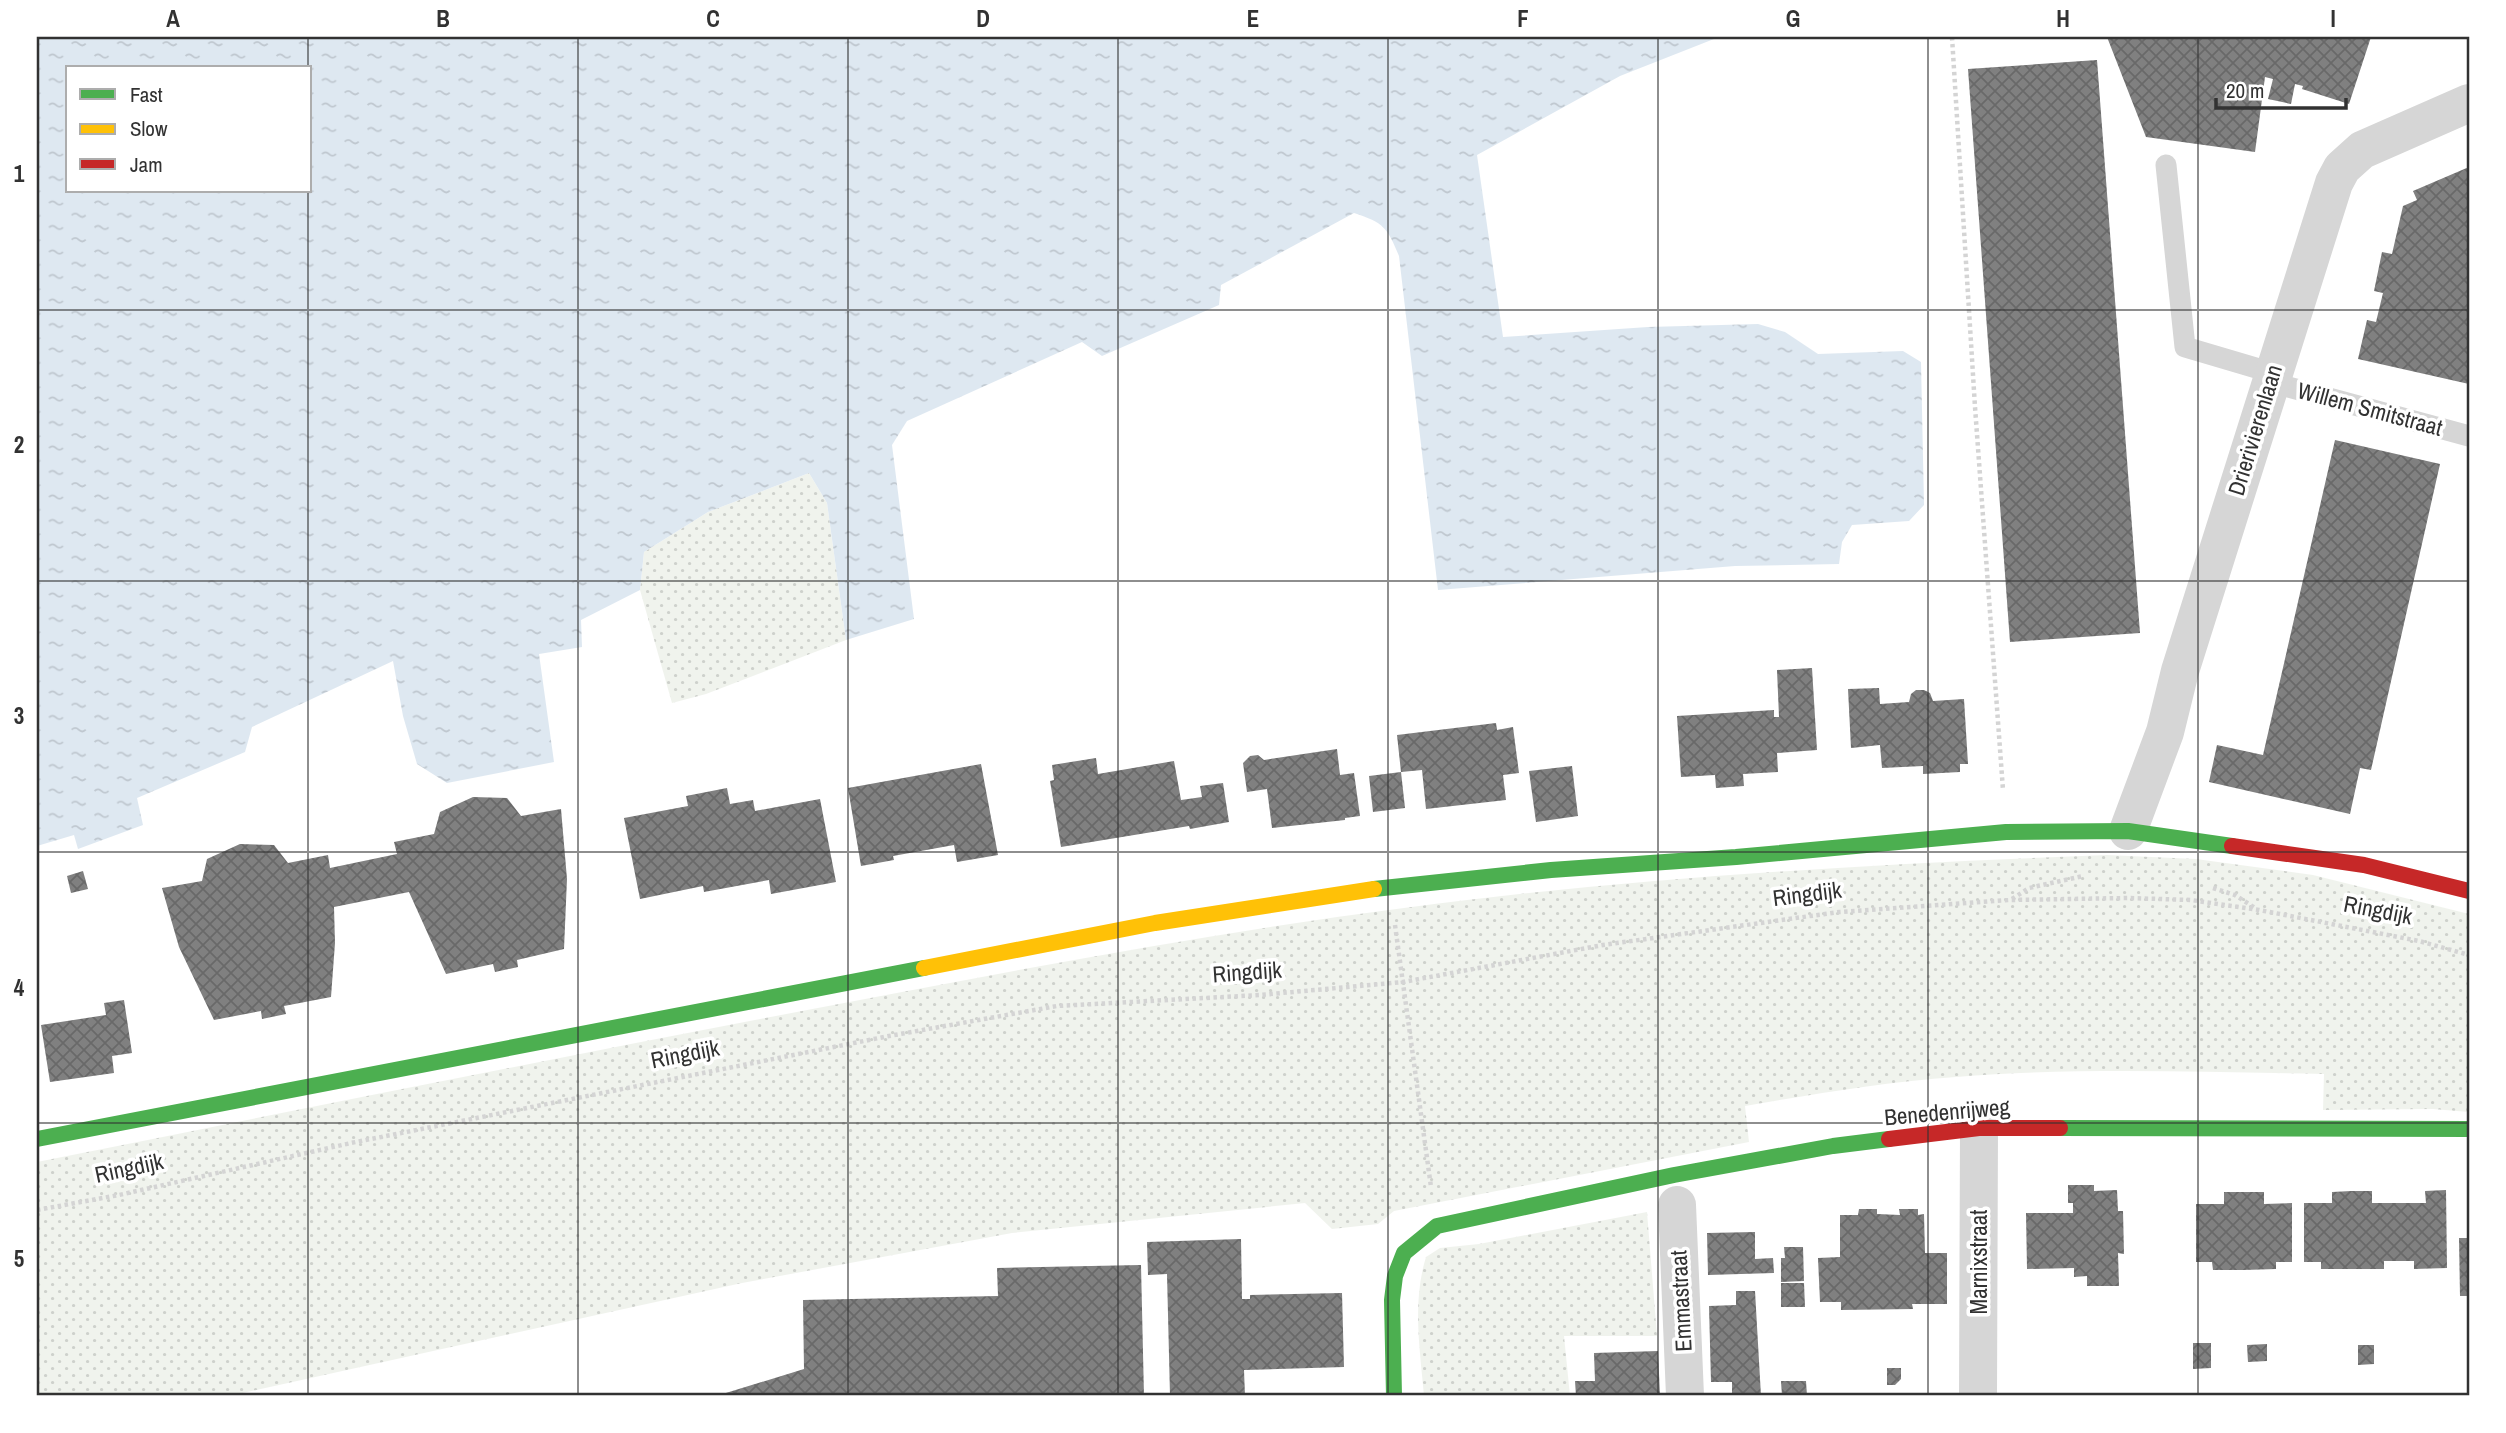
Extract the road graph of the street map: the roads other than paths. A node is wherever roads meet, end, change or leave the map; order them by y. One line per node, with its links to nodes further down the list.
1 (2469, 103): 3 (street, Drierivierenlaan)
2 (2166, 165): 3 (lane, Willem Smitstraat)
3 (2272, 378): 4 (lane, Willem Smitstraat); 5 (street, Drierivierenlaan)
4 (2469, 436)
5 (2128, 831): 6 (street, Ringdijk); 9 (street, Ringdijk)
6 (2469, 891)
7 (1979, 1128): 8 (street, Benedenrijweg); 11 (street, Benedenrijweg); 13 (street, Marnixstraat)
8 (2469, 1129)
9 (37, 1139)
10 (1677, 1205): 12 (street, Emmastraat)
11 (1394, 1396)
12 (1685, 1396)
13 (1978, 1396)

